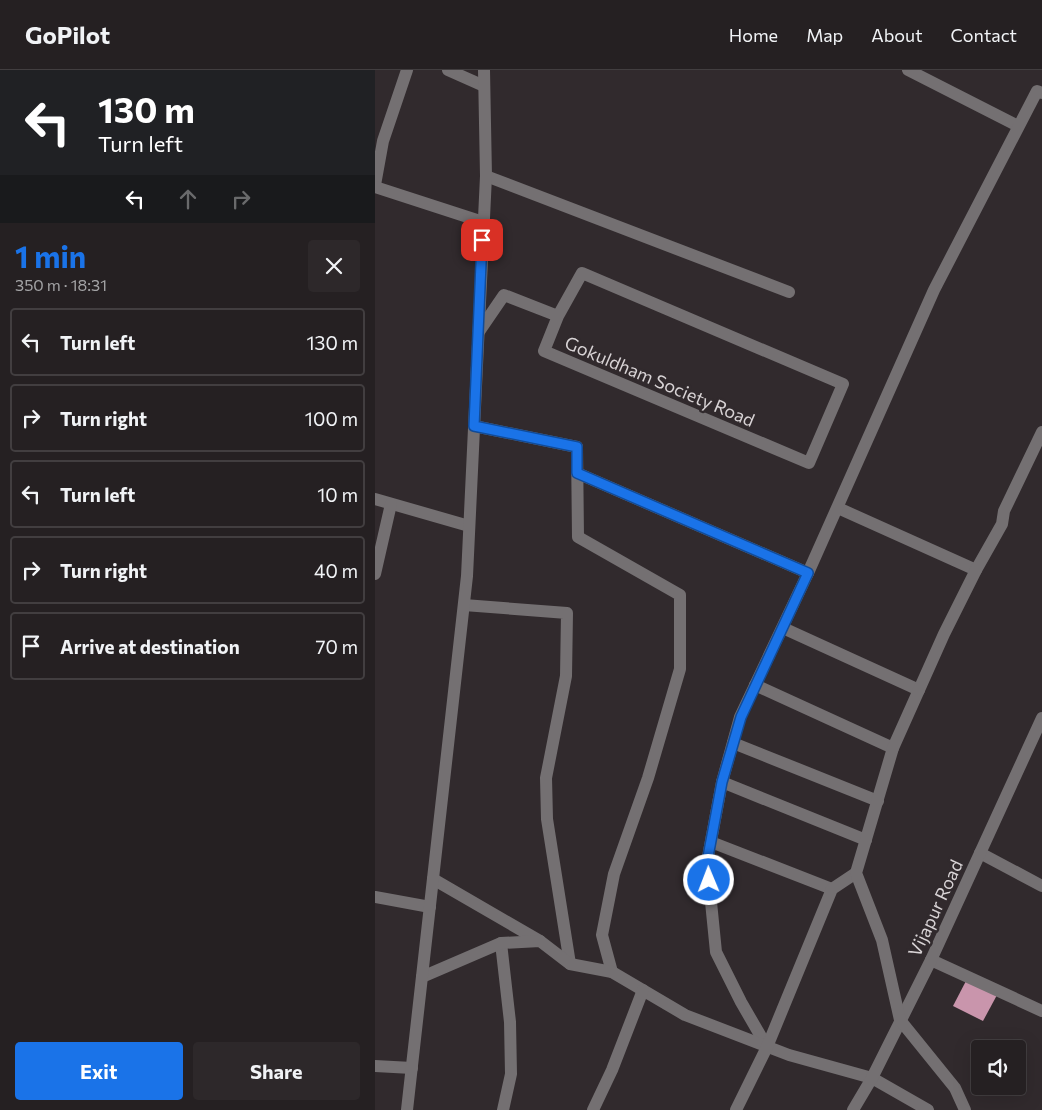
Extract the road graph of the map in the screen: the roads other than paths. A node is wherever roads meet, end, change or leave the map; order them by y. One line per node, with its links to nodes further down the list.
1 (407, 70): 8 (street)
2 (448, 70): 5 (street)
3 (484, 70): 5 (street)
4 (908, 70): 7 (street)
5 (484, 86): 9 (street)
6 (1042, 93): 7 (street)
7 (1019, 126): 20 (street)
8 (381, 133): 10 (street)
9 (486, 176): 11 (street); 12 (street)
10 (375, 186): 11 (street)
11 (483, 222): 14 (street)
12 (789, 292)
13 (557, 316): 13 (street, Gokuldham Society Road); 14 (street, Gokuldham Society Road)
14 (478, 333): 15 (street)
15 (474, 426): 17 (street); 21 (street)
16 (1042, 432): 22 (street)
17 (577, 473): 23 (street); 47 (street)
18 (375, 500): 19 (street)
19 (391, 504): 21 (street); 24 (street)
20 (837, 508): 22 (street); 23 (street)
21 (469, 526): 25 (street)
22 (976, 570): 28 (street)
23 (808, 573): 26 (street)
24 (375, 574)
25 (464, 605): 38 (street); 46 (street)
26 (783, 628): 27 (street); 28 (street)
27 (755, 685): 30 (street); 31 (street)
28 (919, 690): 31 (street)
29 (1042, 718): 36 (street, Vijapur Road)
30 (733, 743): 32 (street); 33 (street)
31 (893, 748): 33 (street)
32 (722, 782): 34 (street); 35 (street)
33 (878, 801): 34 (street)
34 (866, 840): 37 (street)
35 (711, 842): 40 (street); 52 (street)
36 (980, 853): 39 (street); 45 (street, Vijapur Road)
37 (856, 873): 40 (street); 51 (street)
38 (433, 879): 42 (street); 43 (street)
39 (1042, 886)
40 (832, 889): 52 (street)
41 (375, 897): 42 (street)
42 (430, 907): 48 (street)
43 (540, 941): 44 (street); 46 (street)
44 (501, 943): 48 (street); 57 (street)
45 (931, 960): 50 (street); 51 (street, Vijapur Road)
46 (570, 964): 47 (street)
47 (612, 972): 49 (street)
48 (422, 978): 54 (street)
49 (643, 990): 52 (street); 58 (street)
50 (1042, 1011)
51 (900, 1020): 55 (street, Vijapur Road); 62 (street)
52 (767, 1047): 55 (street); 59 (street)
53 (375, 1066): 54 (street)
54 (412, 1068): 56 (street)
55 (872, 1078): 60 (street, Vijapur Road); 61 (street)
56 (407, 1110)
57 (503, 1110)
58 (593, 1110)
59 (736, 1110)
60 (853, 1110)
61 (928, 1110)
62 (965, 1110)

